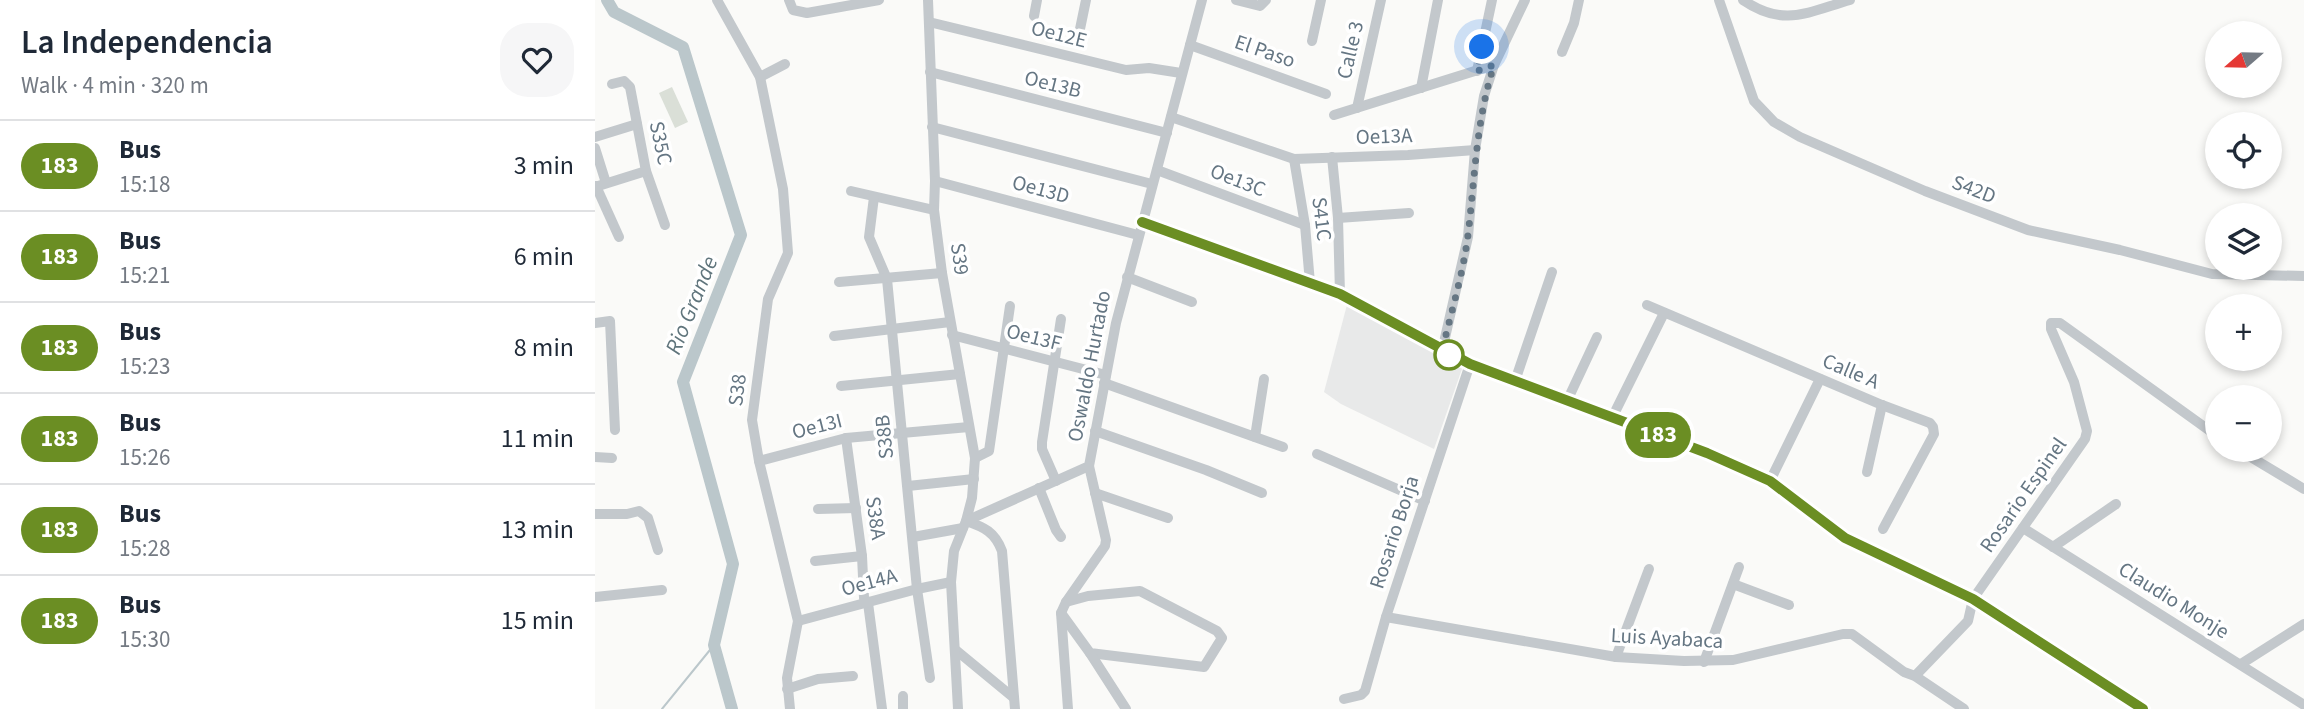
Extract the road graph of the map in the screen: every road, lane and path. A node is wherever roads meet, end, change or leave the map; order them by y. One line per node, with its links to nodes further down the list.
1 (717, 0): 30 (street, S38)
2 (789, 0): 3 (street)
3 (879, 0)
4 (928, 0): 20 (street, S39)
5 (1037, 0): 19 (street)
6 (1086, 0): 21 (street)
7 (1202, 0): 23 (street, Oswaldo Hurtado)
8 (1236, 0): 9 (street)
9 (1266, 0)
10 (1321, 0): 22 (street)
11 (1381, 0): 34 (street, Calle 3)
12 (1438, 0): 32 (street)
13 (1492, 0): 27 (street)
14 (1525, 0): 26 (street)
15 (1579, 0): 24 (street)
16 (1719, 0): 62 (street, S42D)
17 (1743, 0): 18 (street)
18 (1850, 0)
19 (1034, 16)
20 (929, 22): 28 (street, S39); 29 (street, Oe12E)
21 (1080, 29)
22 (1312, 41)
23 (1190, 45): 29 (street, Oswaldo Hurtado); 33 (street, El Paso)
24 (1562, 52)
25 (785, 64): 30 (street)
26 (1494, 65): 27 (street); 42 (street)
27 (1477, 71): 32 (street)
28 (930, 72): 38 (street, S39); 39 (street, Oe13B)
29 (1181, 74): 36 (street, Oswaldo Hurtado)
30 (760, 77): 105 (street, S38)
31 (612, 84): 37 (street, S35C)
32 (1421, 88): 34 (street)
33 (1326, 94)
34 (1357, 108): 35 (street)
35 (1334, 115)
36 (1171, 117): 39 (street, Oswaldo Hurtado); 44 (street)
37 (637, 124): 40 (street); 46 (street, S35C)
38 (932, 127): 47 (street, S39); 48 (street)
39 (1167, 132): 45 (street, Oswaldo Hurtado)
40 (595, 137)
41 (595, 148): 49 (street)
42 (1475, 150): 43 (street, Oe13A); 80 (street)
43 (1332, 157): 44 (street, Oe13A); 54 (street)
44 (1294, 159): 57 (street, S41C)
45 (1157, 170): 48 (street, Oswaldo Hurtado); 57 (street, Oe13C)
46 (646, 171): 49 (street); 56 (street, S35C)
47 (935, 181): 52 (street, S39); 58 (street, Oe13D)
48 (1153, 184): 55 (street, Oswaldo Hurtado)
49 (599, 185): 59 (street)
50 (851, 191): 51 (street)
51 (874, 197): 52 (street); 64 (street, S38B)
52 (934, 210): 61 (street, S39)
53 (1409, 214): 54 (street)
54 (1338, 218): 67 (street)
55 (1142, 222): 58 (street, Oswaldo Hurtado); 66 (street)
56 (665, 225)
57 (1305, 225): 66 (street, S41C)
58 (1138, 234): 63 (street, Oswaldo Hurtado)
59 (618, 237)
60 (1552, 272): 87 (street)
61 (942, 273): 64 (street); 73 (street, S39)
62 (2304, 276)
63 (1127, 277): 68 (street); 84 (street, Oswaldo Hurtado)
64 (887, 279): 65 (street); 75 (street, S38B)
65 (839, 282)
66 (1310, 283): 67 (street)
67 (1340, 294): 80 (street)
68 (1192, 302)
69 (1647, 305): 71 (street, Calle A)
70 (1010, 306): 79 (street)
71 (1664, 313): 86 (street, Calle A); 92 (street)
72 (1061, 319): 81 (street)
73 (950, 322): 75 (street); 76 (street, S39)
74 (595, 323): 95 (street)
75 (892, 330): 77 (street); 88 (street, S38B)
76 (952, 335): 79 (street, Oe13F); 83 (street, S39)
77 (834, 336)
78 (1597, 337): 90 (street)
79 (1003, 349): 81 (street, Oe13F); 104 (street)
80 (1442, 351): 82 (street)
81 (1055, 362): 84 (street, Oe13F); 110 (street)
82 (1470, 364): 87 (street); 117 (street, Rosario Borja)
83 (960, 374): 88 (street); 93 (street, S39)
84 (1105, 379): 96 (street, Oswaldo Hurtado); 98 (street, Oe13F)
85 (1264, 379): 98 (street)
86 (1820, 379): 91 (street, Calle A); 111 (street)
87 (1515, 381): 90 (street)
88 (897, 382): 89 (street); 97 (street, S38B)
89 (841, 386)
90 (1567, 401): 92 (street)
91 (1882, 405): 108 (street); 125 (street, Calle A)
92 (1612, 418): 111 (street)
93 (969, 427): 97 (street, Oe13I); 104 (street, S39)
94 (2205, 427): 124 (street, Rosario Espinel)
95 (615, 430)
96 (1095, 431): 107 (street, Oswaldo Hurtado); 116 (street)
97 (902, 432): 99 (street, Oe13I); 112 (street, S38B)
98 (1255, 437): 100 (street, Oe13F)
99 (846, 438): 105 (street, Oe13I); 119 (street, S38A)
100 (1283, 447)
101 (1317, 454): 117 (street)
102 (595, 457): 103 (street)
103 (612, 458)
104 (975, 458): 109 (street, S39)
105 (759, 461): 145 (street, S38)
106 (2259, 462): 114 (street)
107 (1089, 466): 110 (street, Oswaldo Hurtado); 115 (street)
108 (1867, 472)
109 (974, 479): 112 (street); 123 (street, S39)
110 (1056, 481): 113 (street, Oswaldo Hurtado)
111 (1770, 481): 139 (street)
112 (908, 486): 126 (street, S38B)
113 (1039, 488): 123 (street, Oswaldo Hurtado); 127 (street)
114 (2304, 489)
115 (1095, 493): 122 (street); 140 (street)
116 (1262, 493)
117 (1425, 501): 144 (street, Rosario Borja)
118 (2116, 504): 128 (street)
119 (856, 508): 120 (street); 130 (street, S38A)
120 (818, 509)
121 (595, 514): 129 (street)
122 (1168, 518)
123 (964, 525): 126 (street, Oswaldo Hurtado); 134 (street); 158 (street)
124 (2023, 528): 128 (street, Claudio Monje); 139 (street, Rosario Espinel)
125 (1883, 529)
126 (913, 537): 136 (street, S38B)
127 (1061, 537)
128 (2053, 547): 151 (street, Claudio Monje)
129 (658, 550)
130 (862, 556): 131 (street); 141 (street, S38A)
131 (814, 561)
132 (1739, 567): 135 (street)
133 (1649, 569): 149 (street)
134 (951, 582): 136 (street, Oe14A); 147 (street)
135 (1733, 584): 142 (street); 150 (street)
136 (917, 589): 141 (street, Oe14A); 154 (street, S38B)
137 (662, 590): 138 (street)
138 (595, 597)
139 (1973, 599): 153 (street); 167 (street)
140 (1066, 602): 143 (street); 148 (street)
141 (868, 603): 145 (street, Oe14A); 161 (street)
142 (1789, 605)
143 (1061, 613): 148 (street); 164 (street)
144 (1386, 617): 149 (street, Luis Ayabaca); 157 (street, Rosario Borja)
145 (798, 621): 155 (street, S38)
146 (2304, 624): 151 (street)
147 (957, 651): 158 (street); 163 (street)
148 (1090, 653): 165 (street)
149 (1616, 657): 150 (street, Luis Ayabaca)
150 (1704, 662): 153 (street, Luis Ayabaca)
151 (2241, 664): 159 (street, Claudio Monje)
152 (853, 676): 155 (street)
153 (1915, 676): 166 (street, Luis Ayabaca)
154 (930, 678)
155 (787, 688): 160 (street, S38)
156 (903, 696): 162 (street)
157 (1344, 699)
158 (1014, 703)
159 (2304, 705)
160 (790, 709)
161 (882, 709)
162 (903, 709)
163 (958, 709)
164 (1068, 709)
165 (1126, 709)
166 (1964, 709)
167 (2143, 709)

